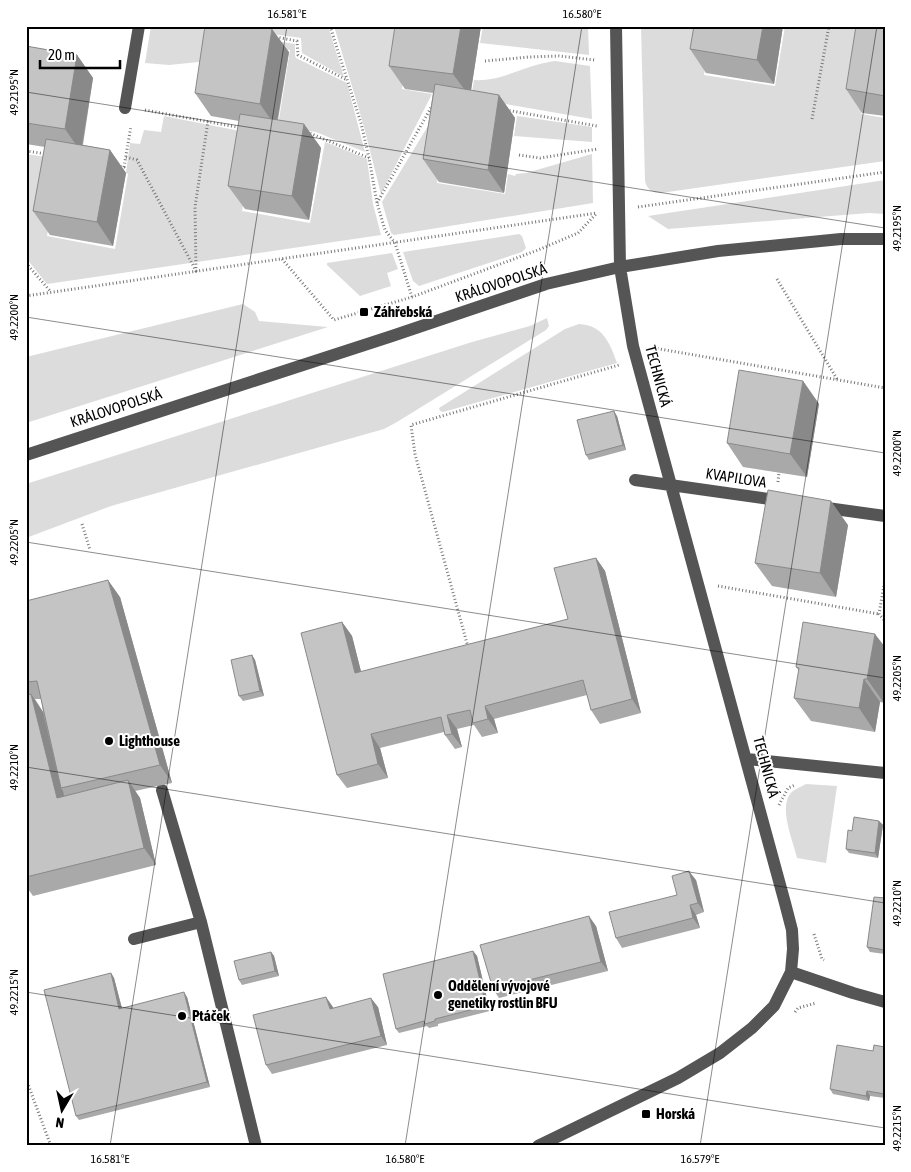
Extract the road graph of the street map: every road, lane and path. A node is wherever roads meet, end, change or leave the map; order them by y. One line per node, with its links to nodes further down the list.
1 (139, 26): 10 (street)
2 (330, 26): 8 (path)
3 (616, 26): 21 (street)
4 (829, 26): 14 (path)
5 (270, 36): 8 (path)
6 (595, 52): 7 (path)
7 (485, 61)
8 (348, 81): 27 (path)
9 (436, 100): 32 (path)
10 (125, 108)
11 (501, 109): 16 (path)
12 (144, 110): 15 (path)
13 (597, 116): 16 (path)
14 (812, 119)
15 (208, 121): 17 (path); 41 (path)
16 (597, 126): 19 (path)
17 (246, 128)
18 (303, 130): 27 (path)
19 (597, 133)
20 (598, 141): 22 (path)
21 (619, 146): 22 (path); 40 (street)
22 (598, 149): 25 (path); 28 (path)
23 (26, 151): 24 (path)
24 (55, 155)
25 (519, 155)
26 (126, 157): 41 (path)
27 (369, 158): 32 (path)
28 (598, 158)
29 (125, 164): 30 (path)
30 (112, 165)
31 (885, 172): 34 (path)
32 (377, 203): 37 (path)
33 (599, 204): 35 (path)
34 (633, 208)
35 (597, 213): 37 (path); 45 (path)
36 (885, 239): 40 (street, KRÁLOVOPOLSKÁ)
37 (395, 243): 38 (path); 45 (path)
38 (282, 259): 41 (path); 45 (path)
39 (26, 263): 43 (path)
40 (620, 267): 50 (street, KRÁLOVOPOLSKÁ); 52 (street, TECHNICKÁ)
41 (196, 271): 43 (path)
42 (777, 279): 48 (path)
43 (51, 292): 44 (path)
44 (26, 296)
45 (412, 297)
46 (652, 347): 48 (path)
47 (622, 364): 62 (path)
48 (838, 380): 49 (path)
49 (885, 388)
50 (26, 455)
51 (634, 480): 52 (street, KVAPILOVA)
52 (671, 484): 53 (street, KVAPILOVA); 63 (street, TECHNICKÁ)
53 (793, 503)
54 (812, 506): 55 (street)
55 (885, 516)
56 (82, 524): 57 (path)
57 (90, 550)
58 (885, 579): 60 (path)
59 (715, 585): 60 (path)
60 (879, 614): 61 (path)
61 (885, 621)
62 (469, 652)
63 (747, 759): 64 (street); 72 (street, TECHNICKÁ)
64 (885, 773)
65 (796, 785): 67 (path)
66 (162, 790): 68 (street)
67 (782, 814)
68 (201, 922): 70 (street); 76 (street)
69 (811, 925): 71 (path)
70 (134, 939)
71 (829, 964)
72 (791, 972): 73 (street); 77 (street, TECHNICKÁ)
73 (885, 1002)
74 (26, 1079): 75 (path)
75 (51, 1146)
76 (256, 1146)
77 (538, 1146)

